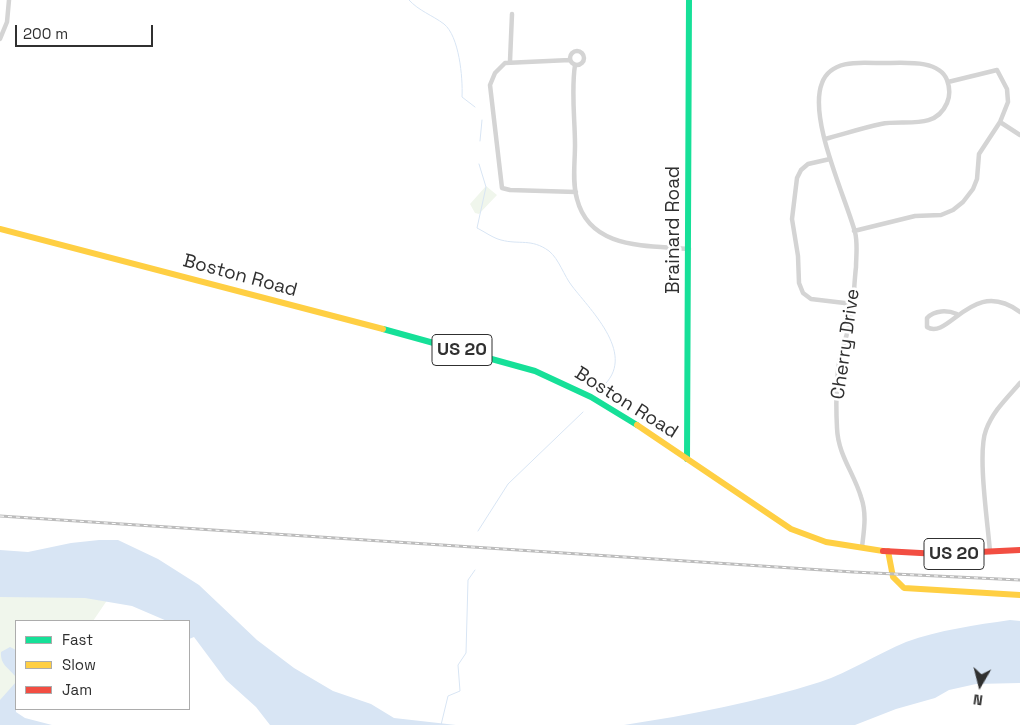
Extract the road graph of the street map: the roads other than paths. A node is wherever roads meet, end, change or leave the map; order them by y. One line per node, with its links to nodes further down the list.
1 (9, 0): 4 (street)
2 (688, 0): 16 (main road, Brainard Road)
3 (512, 14): 6 (street)
4 (0, 39)
5 (570, 60): 6 (street); 7 (street); 7 (street)
6 (510, 61): 13 (street)
7 (575, 65): 13 (street)
8 (948, 82): 9 (street); 11 (street); 11 (street, Cherry Drive)
9 (1000, 122): 10 (street); 15 (street)
10 (1020, 135)
11 (825, 139): 12 (street, Cherry Drive)
12 (830, 159): 15 (street, Cherry Drive); 17 (street)
13 (576, 192): 16 (street)
14 (0, 229): 21 (main road, Boston Road / US 20)
15 (854, 230): 17 (street, Cherry Drive)
16 (689, 249): 21 (main road, Brainard Road)
17 (853, 304): 22 (street, Cherry Drive)
18 (1020, 312): 19 (street)
19 (957, 314): 19 (street)
20 (1020, 384): 25 (street)
21 (687, 459): 22 (main road, Boston Road / US 20)
22 (862, 547): 23 (main road, Boston Road / US 20)
23 (888, 550): 25 (main road, Boston Road / US 20); 26 (main road)
24 (1020, 550): 25 (main road, Boston Road / US 20)
25 (990, 552)
26 (1020, 595)

